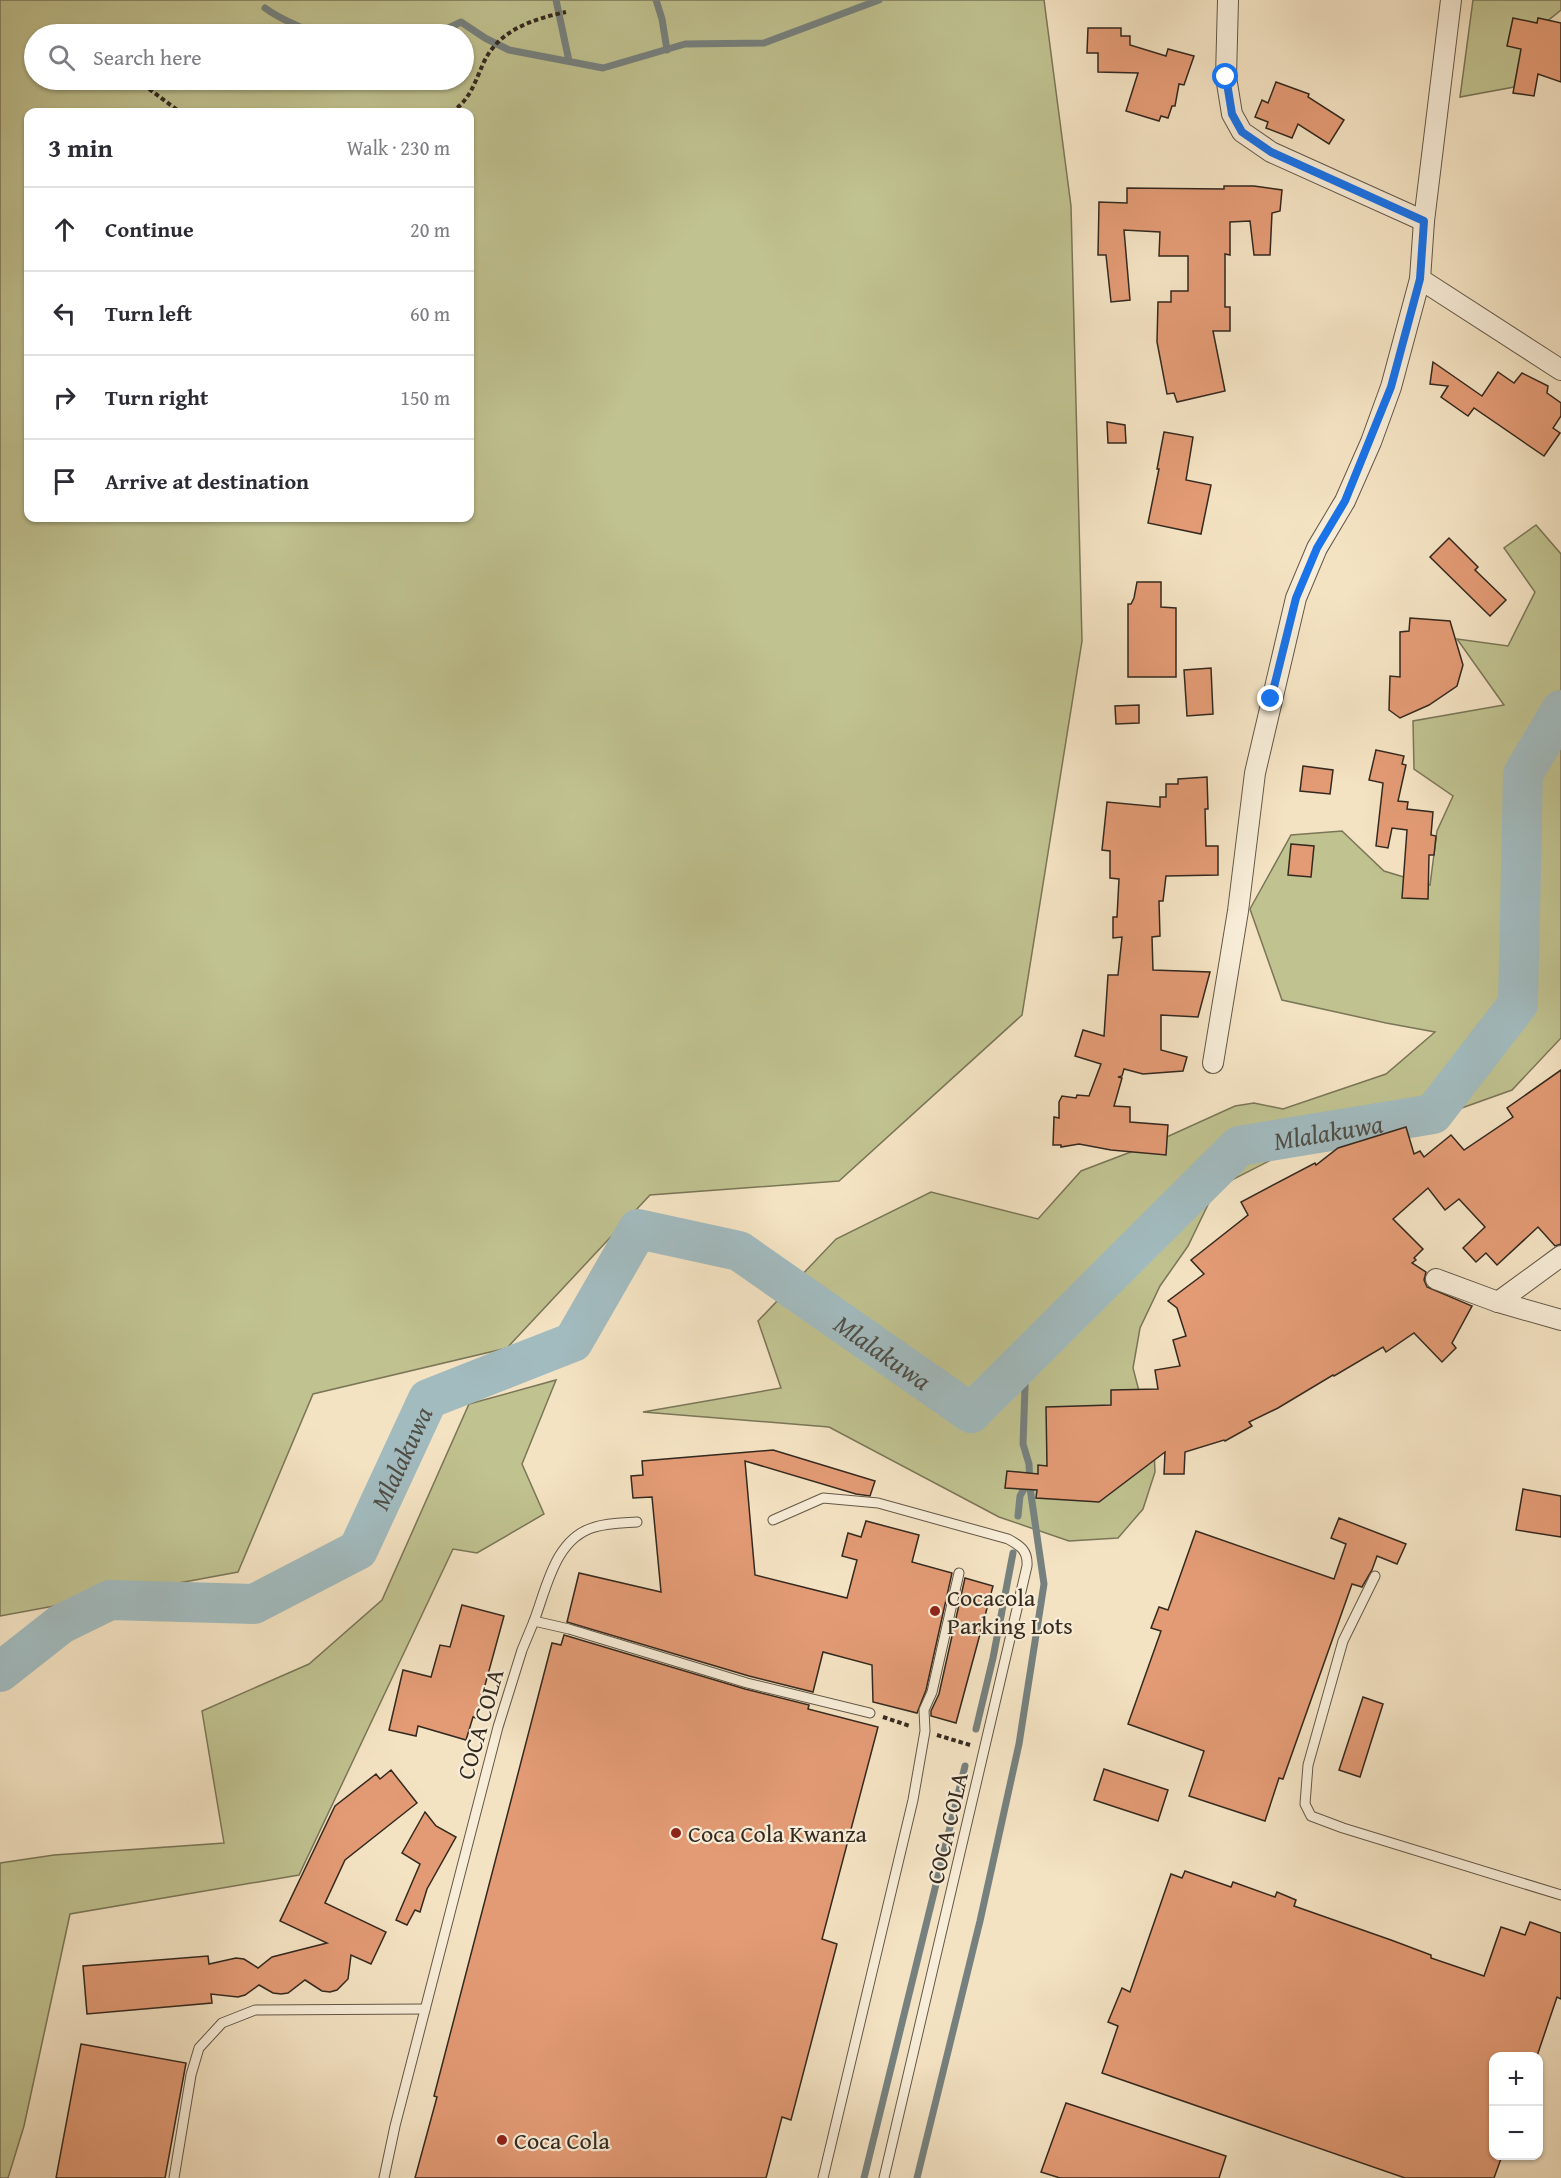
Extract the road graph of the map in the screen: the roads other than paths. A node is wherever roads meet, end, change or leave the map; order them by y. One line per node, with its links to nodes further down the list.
1 (1228, 0): 3 (street)
2 (1451, 0): 3 (street)
3 (1424, 221): 4 (street)
4 (1420, 279): 5 (street); 6 (street)
5 (1561, 370)
6 (1213, 1063)
7 (1561, 1256): 9 (street)
8 (1436, 1279): 9 (street)
9 (1498, 1302): 10 (street)
10 (1561, 1320)
11 (773, 1520): 22 (lane, COCA COLA)
12 (637, 1522): 15 (lane, COCA COLA)
13 (959, 1573): 21 (lane)
14 (1375, 1576): 17 (lane)
15 (534, 1621): 16 (lane); 18 (lane, COCA COLA)
16 (870, 1713)
17 (1561, 1895)
18 (425, 2009): 19 (lane); 20 (lane, COCA COLA)
19 (174, 2178)
20 (384, 2178)
21 (823, 2178)
22 (884, 2178)

